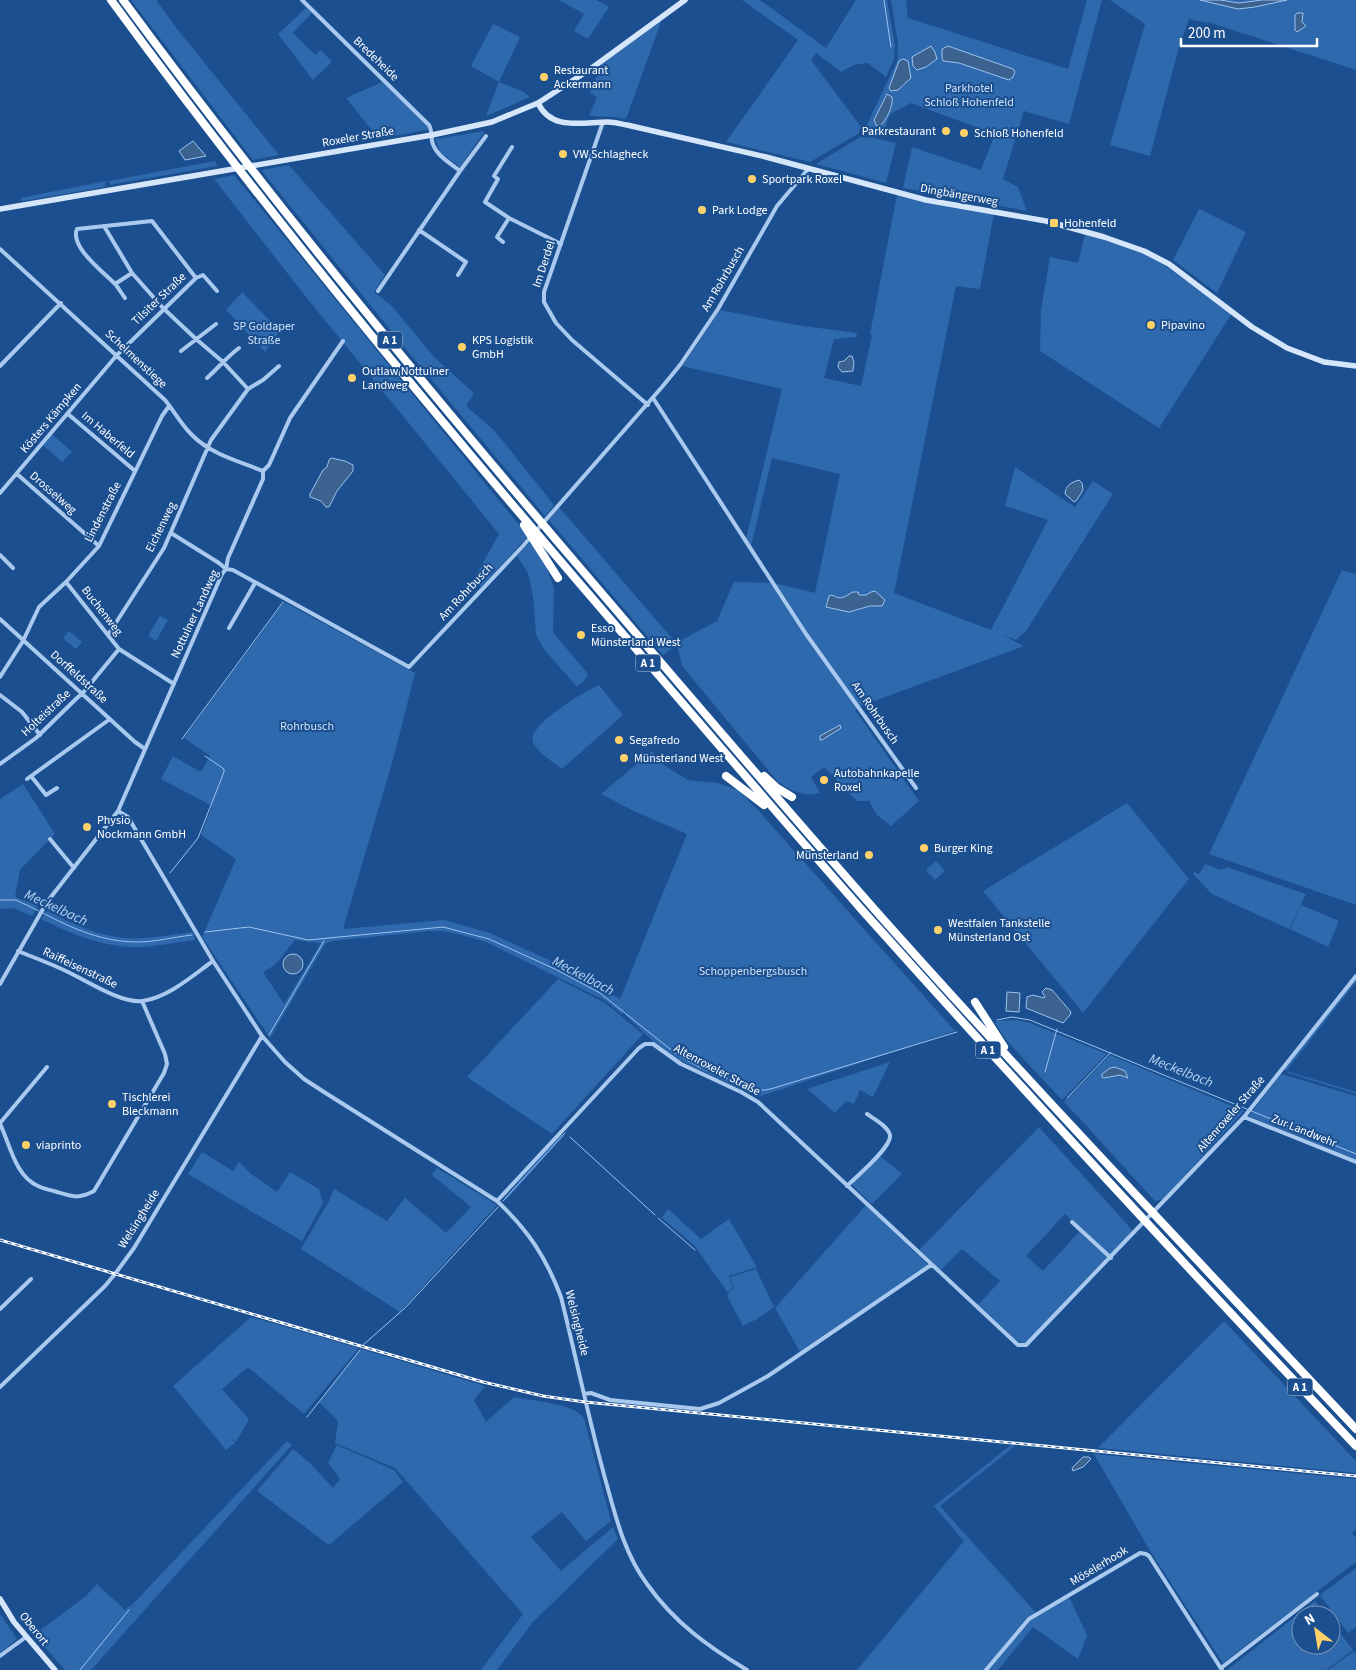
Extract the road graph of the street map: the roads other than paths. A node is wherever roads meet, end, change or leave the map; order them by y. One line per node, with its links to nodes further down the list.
1 (111, 0): 49 (highway, A 1)
2 (123, 0): 70 (highway, A 1)
3 (302, 0): 7 (street, Bredeheide)
4 (685, 0): 5 (main road, Roxeler Straße)
5 (538, 103): 6 (main road, Dingbängerweg); 7 (main road, Roxeler Straße)
6 (603, 122): 10 (main road, Dingbängerweg); 17 (street, Im Derdel)
7 (432, 135): 11 (street, Bredeheide); 12 (main road, Roxeler Straße)
8 (486, 136): 11 (street)
9 (512, 147): 13 (street)
10 (809, 168): 37 (main road, Dingbängerweg); 40 (street, Am Rohrbusch)
11 (460, 171): 15 (street)
12 (0, 209)
13 (509, 218): 16 (street); 17 (street)
14 (104, 226): 19 (street); 21 (street); 22 (street)
15 (419, 230): 20 (street); 24 (street)
16 (503, 242)
17 (561, 244): 41 (street, Im Derdel)
18 (0, 249): 26 (street, Schelmenstiege)
19 (132, 273): 22 (street); 27 (street)
20 (458, 275)
21 (196, 278): 23 (street, Tilsiter Straße); 27 (street, Tilsiter Straße)
22 (115, 284): 25 (street)
23 (217, 291)
24 (378, 291)
25 (126, 298)
26 (60, 303): 33 (street, Schelmenstiege); 35 (street)
27 (163, 308): 29 (street); 33 (street, Tilsiter Straße)
28 (216, 324): 29 (street)
29 (196, 339): 32 (street); 34 (street)
30 (343, 341): 46 (street, Nottulner Landweg)
31 (239, 348): 34 (street)
32 (181, 351)
33 (117, 355): 42 (street, Schelmenstiege); 43 (street, Kösters Kämpken)
34 (223, 362): 38 (street); 39 (street)
35 (0, 364)
36 (279, 366): 39 (street)
37 (1356, 366)
38 (207, 378)
39 (248, 389): 44 (street, Eichenweg)
40 (653, 398): 41 (street, Am Rohrbusch); 76 (street, Am Rohrbusch)
41 (648, 405): 57 (street, Am Rohrbusch)
42 (170, 406): 44 (street, Schelmenstiege); 45 (street, Lindenstraße)
43 (68, 414): 45 (street, Im Haberfeld); 47 (street, Kösters Kämpken)
44 (207, 448): 46 (street, Schelmenstiege); 50 (street, Eichenweg)
45 (135, 471): 51 (street, Lindenstraße)
46 (263, 471): 54 (street, Nottulner Landweg)
47 (17, 474): 48 (street, Kösters Kämpken); 51 (street, Drosselweg)
48 (0, 493)
49 (510, 502): 55 (highway); 79 (highway, A 1)
50 (171, 533): 54 (street, Am Rohrbusch); 60 (street, Eichenweg)
51 (99, 546): 56 (street, Lindenstraße)
52 (0, 555): 53 (street)
53 (13, 568)
54 (226, 570): 57 (street, Am Rohrbusch); 64 (street, Nottulner Landweg)
55 (558, 578)
56 (66, 582): 60 (street, Buchenweg); 61 (street, Lindenstraße)
57 (255, 583): 59 (street)
58 (0, 619): 61 (street, Dorffeldstraße)
59 (229, 628)
60 (108, 635): 62 (street, Buchenweg)
61 (23, 641): 63 (street, Lindenstraße); 66 (street, Dorffeldstraße)
62 (119, 649): 64 (street, Buchenweg); 66 (street)
63 (0, 677)
64 (174, 684): 69 (street, Nottulner Landweg)
65 (0, 694): 68 (street)
66 (82, 694): 67 (street, Dorffeldstraße); 68 (street, Holteistraße)
67 (110, 719): 69 (street, Dorffeldstraße); 72 (street)
68 (40, 735): 71 (street, Holteistraße)
69 (146, 749): 78 (street, Nottulner Landweg)
70 (740, 755): 77 (highway); 89 (highway, A 1)
71 (0, 764)
72 (31, 776): 74 (street); 75 (street)
73 (726, 776): 79 (highway)
74 (27, 779)
75 (57, 788)
76 (916, 788)
77 (792, 797)
78 (118, 811): 81 (street, Nottulner Landweg); 83 (street, Welsingheide)
79 (787, 824): 105 (highway, A 1)
80 (50, 839): 81 (street)
81 (74, 868): 82 (street, Nottulner Landweg)
82 (18, 951): 85 (street, Nottulner Landweg); 86 (street, Raiffeisenstraße)
83 (213, 961): 86 (street, Raiffeisenstraße); 88 (street, Welsingheide)
84 (1356, 976): 92 (street, Altenroxeler Straße)
85 (0, 984)
86 (142, 1001): 93 (street)
87 (975, 1002): 89 (highway)
88 (262, 1036): 96 (street, Welsingheide); 102 (street, Welsingheide)
89 (1016, 1066): 104 (highway, A 1)
90 (47, 1067): 93 (street)
91 (867, 1114): 95 (street)
92 (1246, 1116): 94 (street, Zur Landwehr); 98 (street, Altenroxeler Straße)
93 (0, 1124)
94 (1356, 1162)
95 (847, 1186): 96 (street, Altenroxeler Straße); 99 (street, Altenroxeler Straße)
96 (497, 1201): 103 (street, Welsingheide)
97 (1072, 1222): 98 (street)
98 (1111, 1258): 99 (street, Altenroxeler Straße)
99 (931, 1265): 103 (street)
100 (31, 1279): 101 (street)
101 (0, 1309)
102 (0, 1388)
103 (584, 1394): 112 (street, Welsingheide)
104 (1356, 1428)
105 (1356, 1446)
106 (1317, 1594): 110 (street, Möselerhook)
107 (0, 1599): 108 (main road, Oberort)
108 (26, 1637): 109 (street); 111 (main road, Oberort)
109 (0, 1656)
110 (1221, 1669): 113 (street, Möselerhook)
111 (55, 1670)
112 (747, 1670)
113 (986, 1670)

